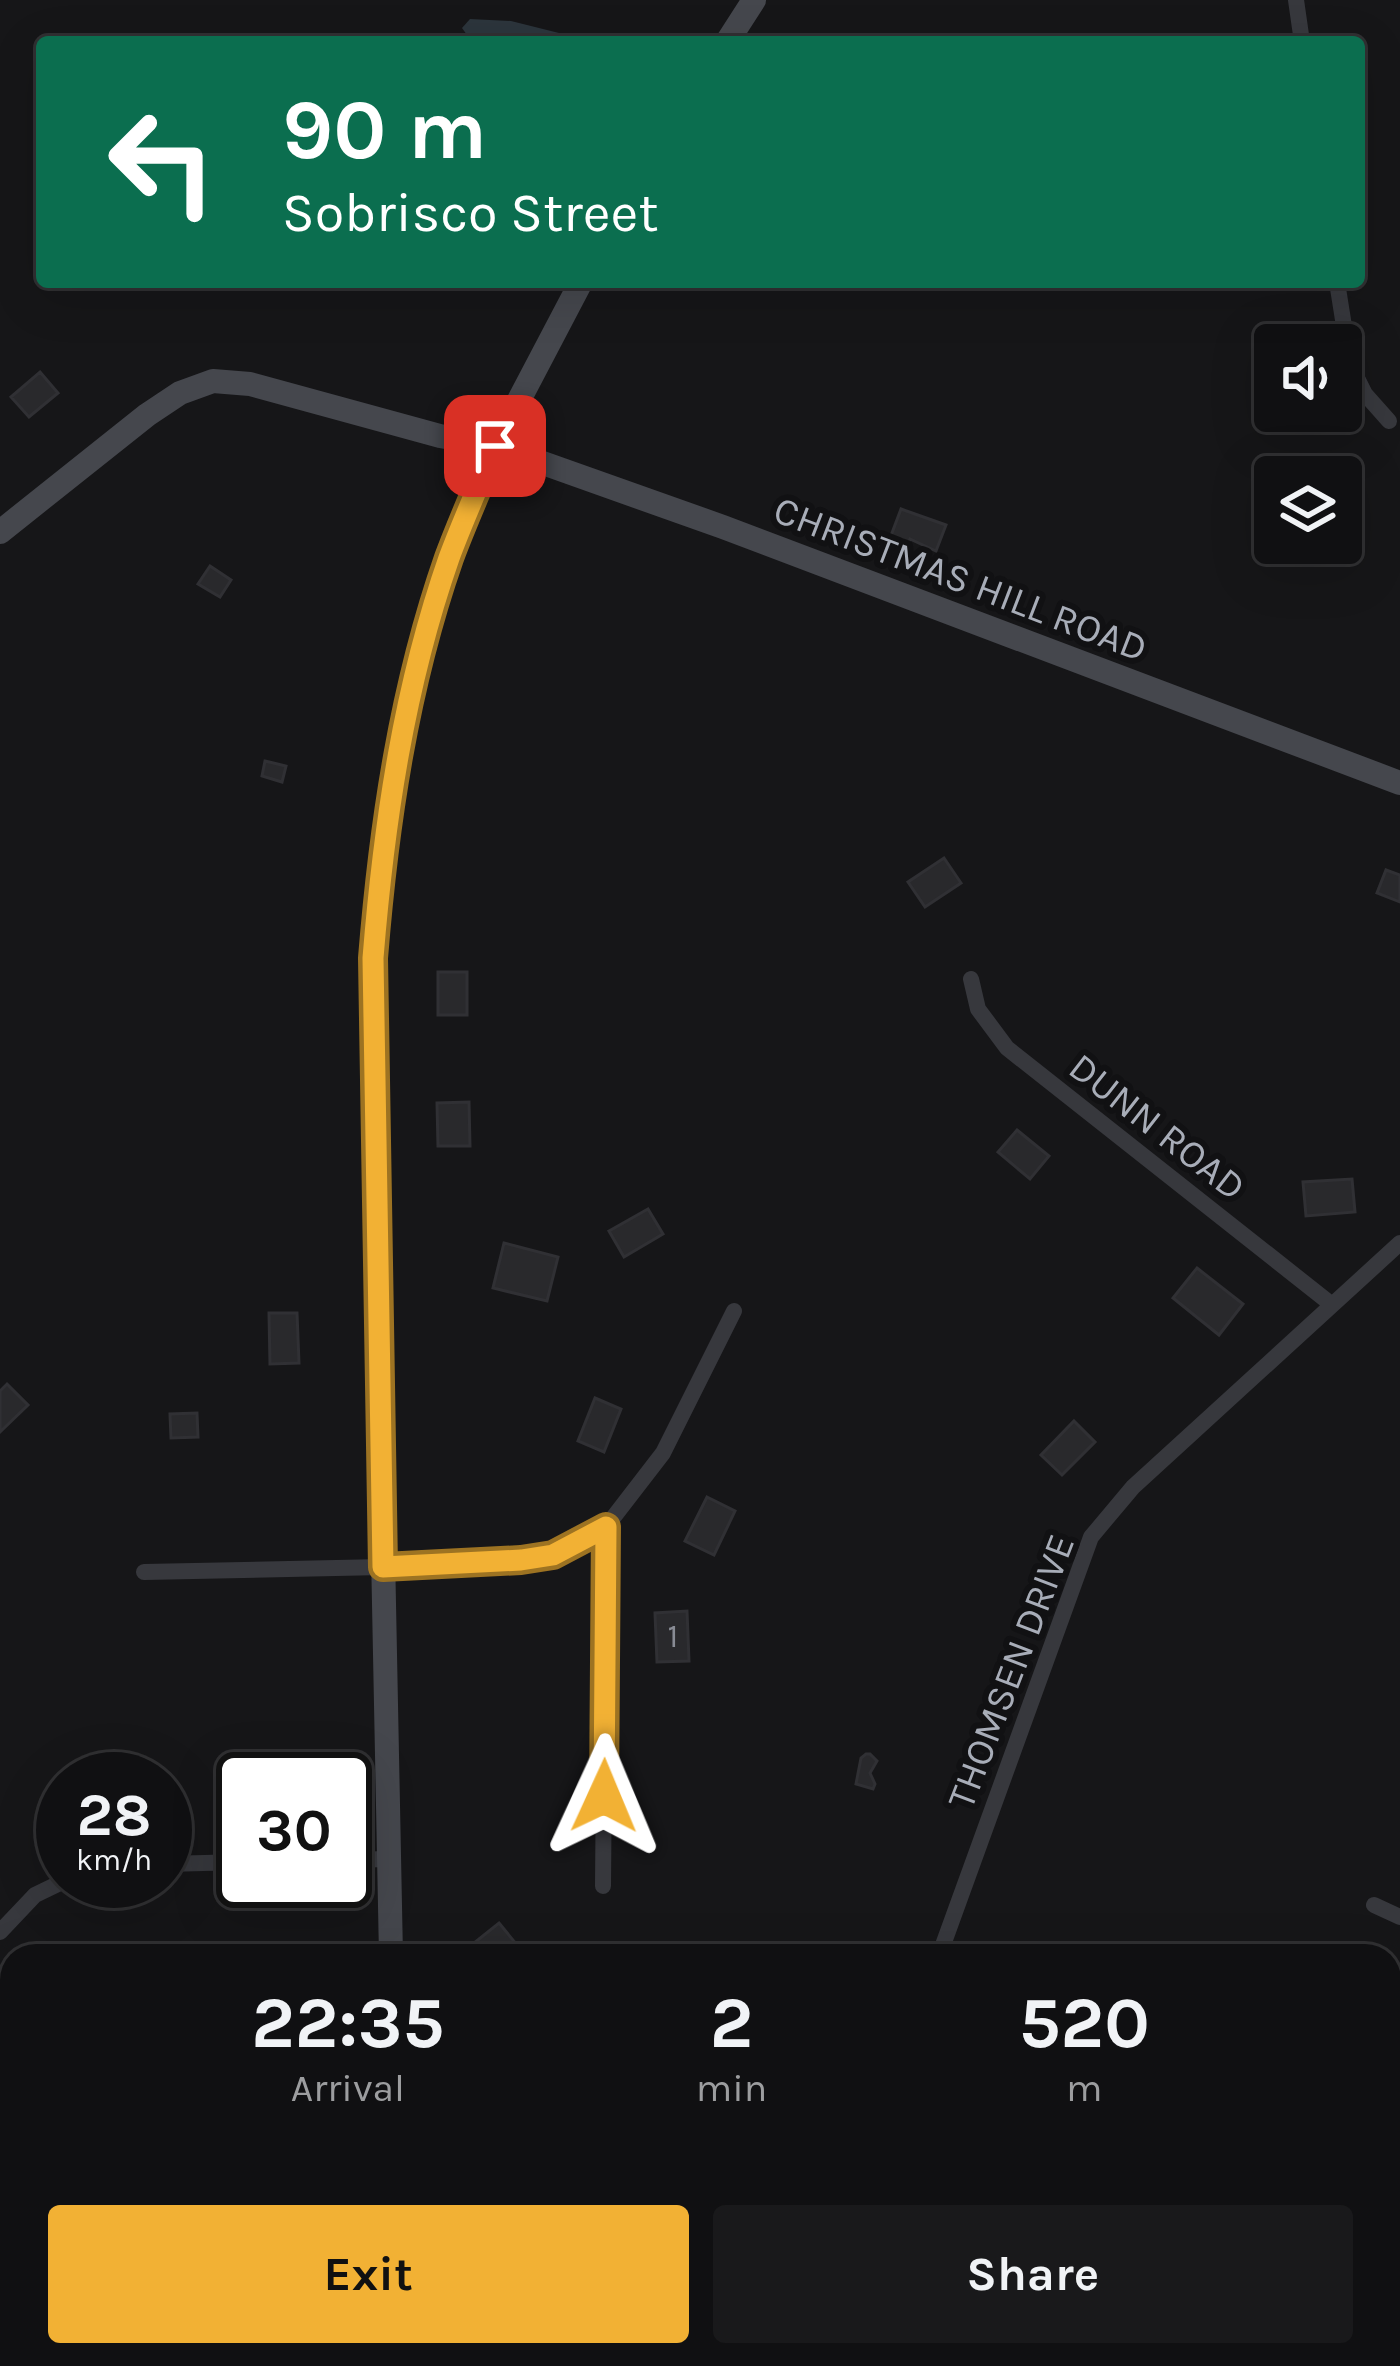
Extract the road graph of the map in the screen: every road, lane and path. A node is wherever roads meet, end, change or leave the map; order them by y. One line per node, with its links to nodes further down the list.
1 (754, 0): 3 (street)
2 (1296, 0): 4 (street)
3 (731, 36)
4 (1301, 36)
5 (578, 288): 8 (street)
6 (1338, 288): 7 (street)
7 (1389, 421)
8 (495, 446): 9 (street, CHRISTMAS HILL ROAD); 10 (street, CHRISTMAS HILL ROAD); 16 (street)
9 (0, 532)
10 (1400, 783)
11 (971, 979): 13 (street, DUNN ROAD)
12 (1400, 1243): 13 (street, THOMSEN DRIVE)
13 (1331, 1304): 26 (street, THOMSEN DRIVE)
14 (734, 1311): 15 (street)
15 (606, 1527): 16 (street); 20 (street)
16 (383, 1567): 17 (street); 19 (street)
17 (144, 1572)
18 (372, 1859): 19 (street)
19 (389, 1859): 25 (street)
20 (603, 1886)
21 (36, 1895): 24 (street)
22 (1374, 1905): 23 (street)
23 (1400, 1917)
24 (0, 1932)
25 (392, 1944)
26 (943, 1944)

